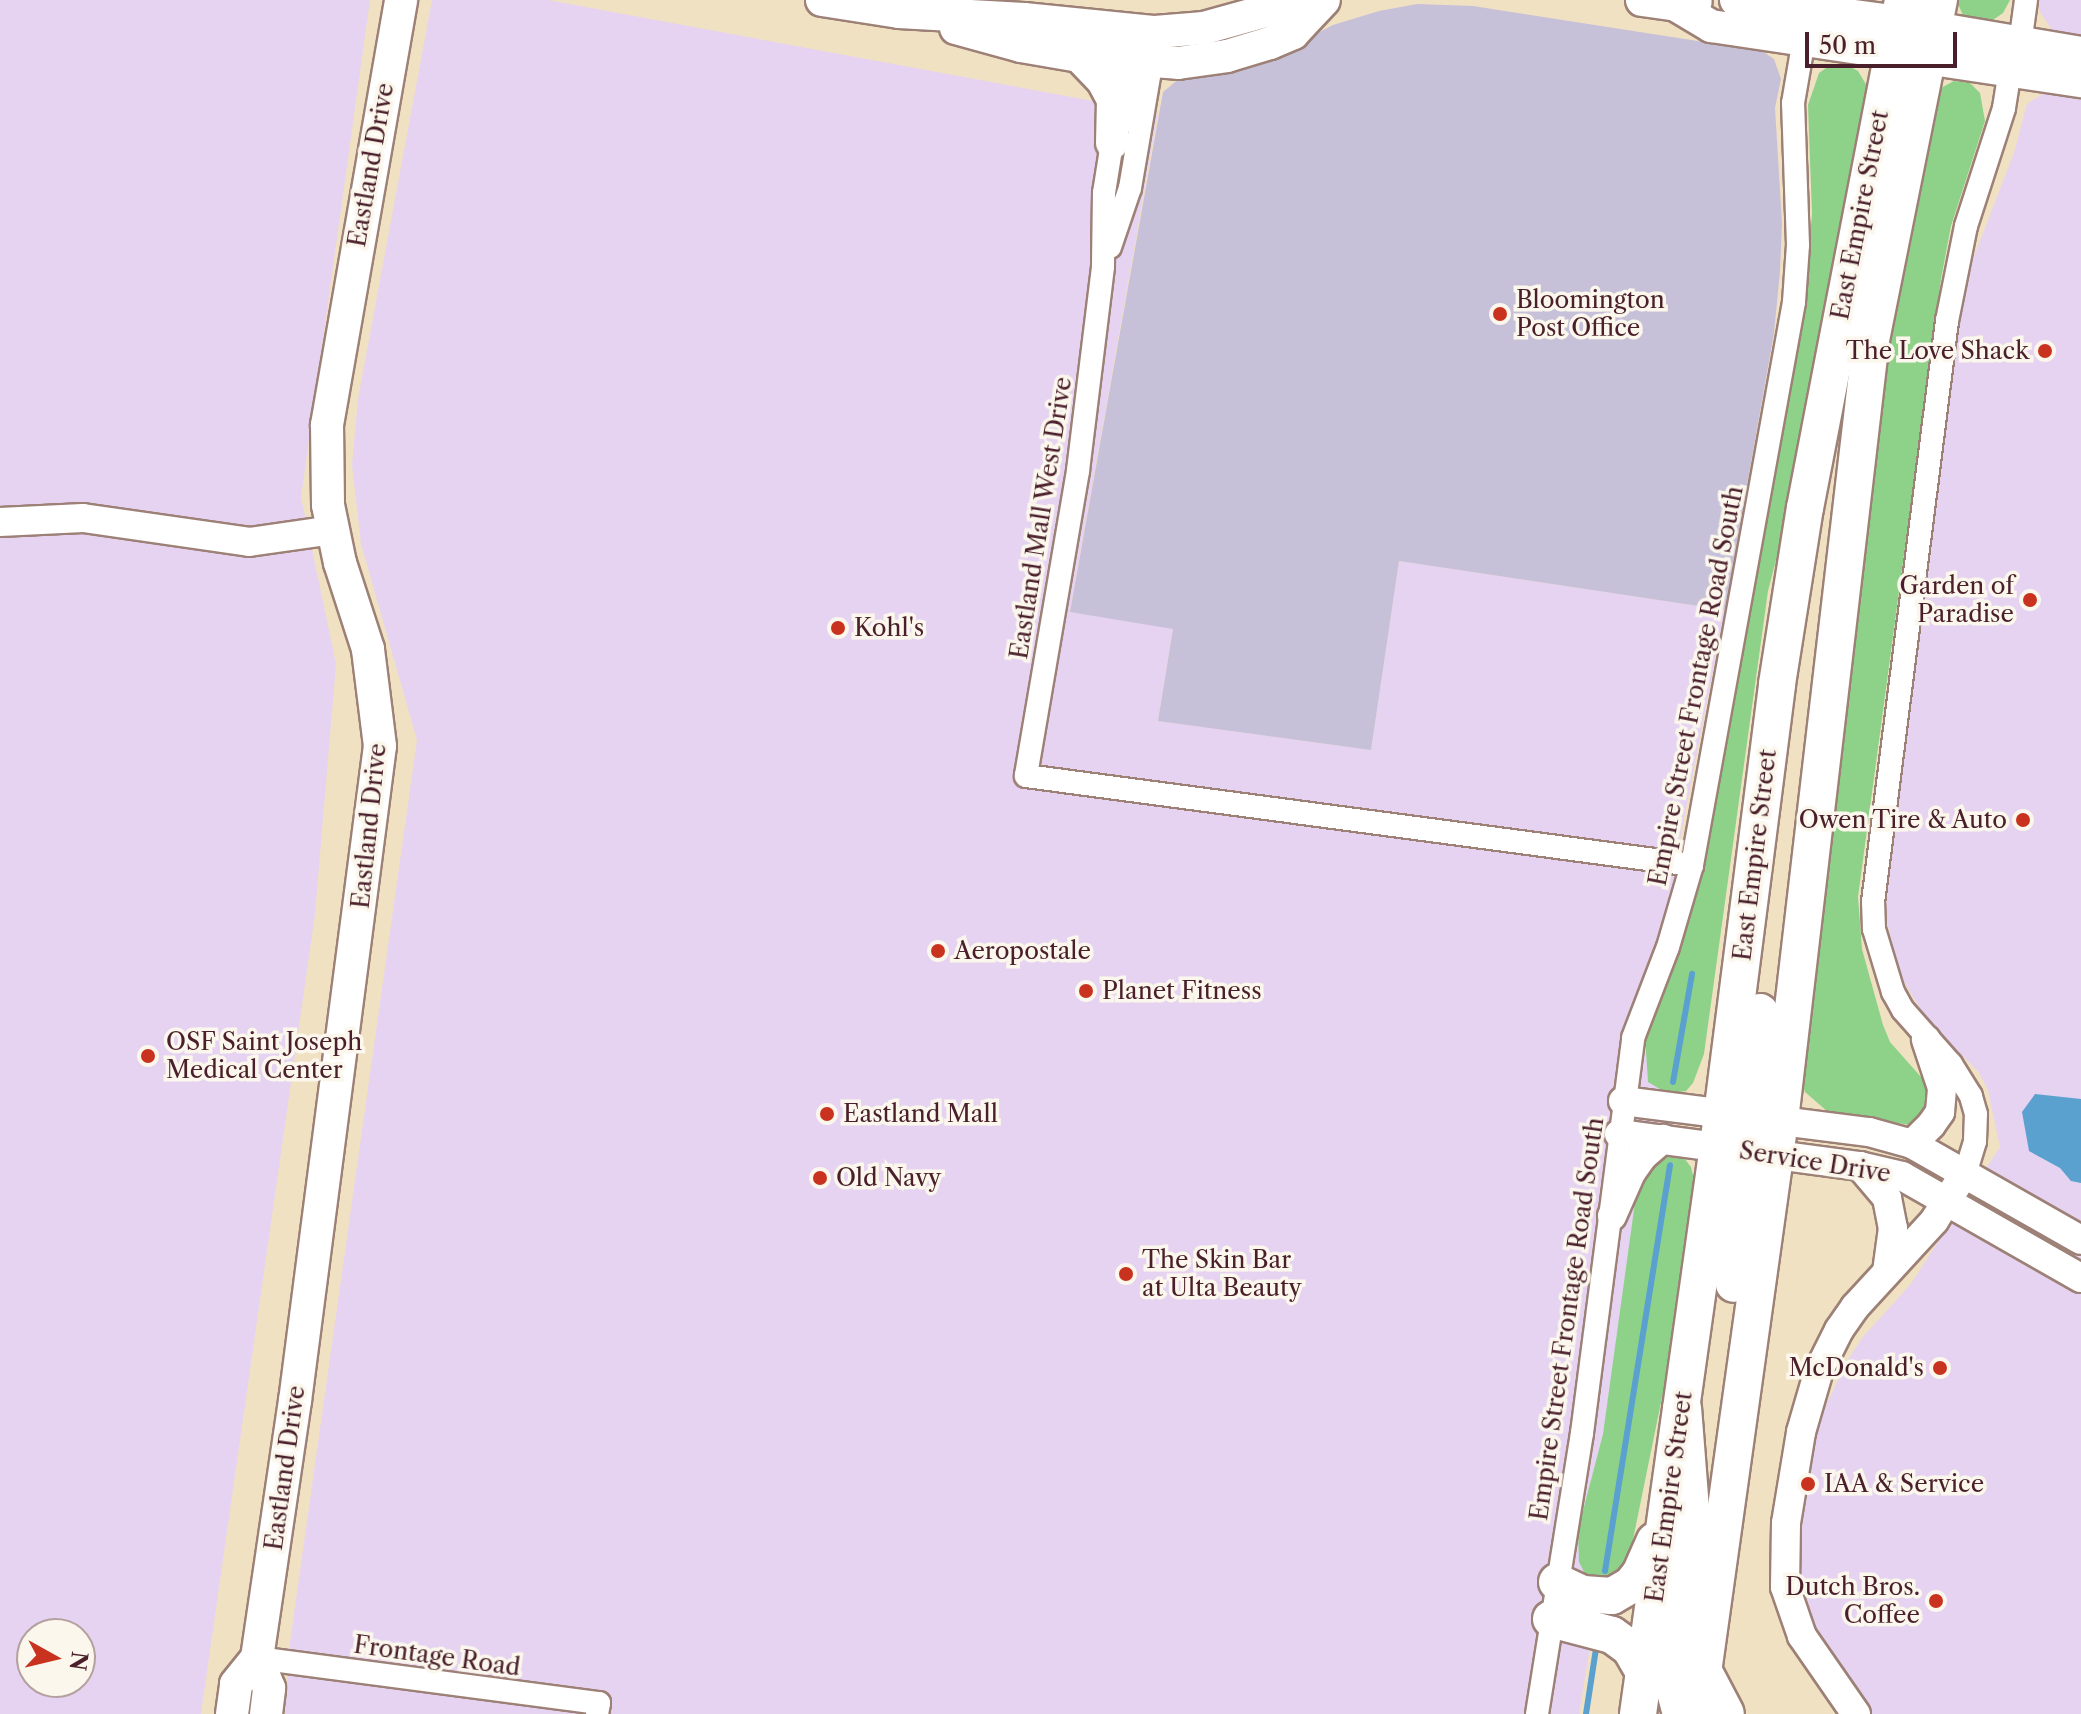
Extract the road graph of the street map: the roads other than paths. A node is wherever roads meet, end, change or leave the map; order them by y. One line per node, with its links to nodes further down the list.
1 (401, 0): 20 (main road, Eastland Drive)
2 (822, 0): 9 (main road)
3 (1305, 0): 12 (main road)
4 (1324, 0): 12 (main road)
5 (1642, 0): 8 (main road)
6 (1736, 0): 10 (main road)
7 (2026, 0): 15 (street)
8 (1688, 2): 11 (main road)
9 (899, 12): 12 (main road); 14 (main road)
10 (1915, 27): 11 (main road); 15 (main road); 21 (main road, East Empire Street); 25 (main road, East Empire Street)
11 (1804, 39): 22 (street, Empire Street Frontage Road South)
12 (1143, 47): 14 (main road); 17 (street, Eastland Mall West Drive); 18 (street, Eastland Mall West Drive)
13 (2081, 53): 15 (main road)
14 (1079, 56): 17 (main road)
15 (2015, 58): 16 (main road); 23 (street)
16 (2081, 81)
17 (1112, 143): 18 (street, Eastland Mall West Drive)
18 (1103, 267): 22 (street, Eastland Mall West Drive)
19 (0, 522): 20 (street)
20 (332, 530): 42 (main road, Eastland Drive)
21 (1777, 684): 25 (main road); 27 (main road, East Empire Street)
22 (1692, 865): 24 (street, Empire Street Frontage Road South)
23 (1926, 1040): 29 (street); 31 (street)
24 (1623, 1101): 26 (street, Empire Street Frontage Road South); 27 (street, Service Drive)
25 (1771, 1131): 27 (street, Service Drive); 27 (street, Service Drive); 29 (street, Service Drive); 30 (street, Service Drive); 38 (main road, East Empire Street)
26 (1619, 1134): 28 (street, Service Drive); 33 (street, Empire Street Frontage Road South)
27 (1725, 1136): 28 (street, Service Drive); 37 (main road, East Empire Street); 38 (main road)
28 (1663, 1139): 33 (street)
29 (1912, 1144): 31 (street, Service Drive)
30 (1860, 1166): 32 (street, Service Drive); 35 (street)
31 (1966, 1171): 32 (street); 34 (street, Service Drive)
32 (1947, 1201): 35 (street); 36 (street, Service Drive)
33 (1612, 1216): 40 (street, Empire Street Frontage Road South)
34 (2081, 1240)
35 (1887, 1272): 53 (street)
36 (2081, 1278)
37 (1682, 1408): 39 (main road, East Empire Street); 50 (highway)
38 (1733, 1459): 43 (main road, East Empire Street)
39 (1668, 1506): 40 (main road); 44 (main road, East Empire Street)
40 (1557, 1582): 41 (street, Empire Street Frontage Road South)
41 (1551, 1619): 44 (main road); 48 (street, Empire Street Frontage Road South)
42 (257, 1658): 45 (main road, Eastland Drive); 46 (main road, Eastland Drive); 47 (street, Frontage Road)
43 (1703, 1672): 51 (main road, East Empire Street); 52 (highway)
44 (1645, 1674): 49 (main road, East Empire Street)
45 (232, 1714)
46 (266, 1714)
47 (597, 1714)
48 (1537, 1714)
49 (1638, 1714)
50 (1682, 1714)
51 (1697, 1714)
52 (1725, 1714)
53 (1856, 1714)

